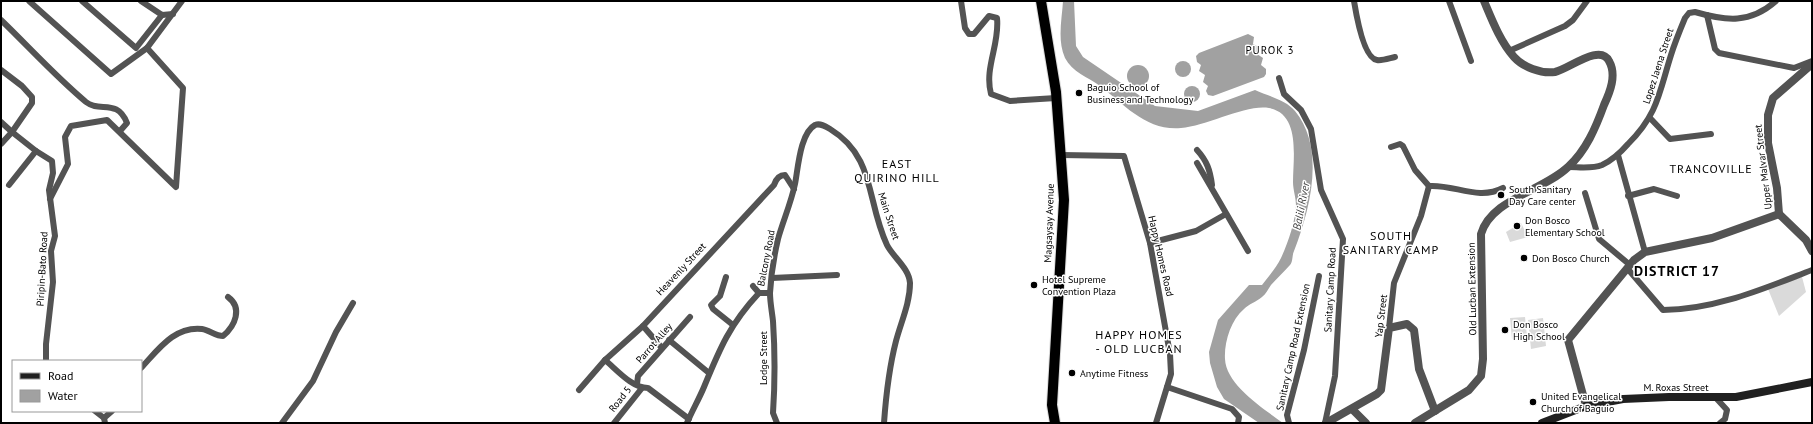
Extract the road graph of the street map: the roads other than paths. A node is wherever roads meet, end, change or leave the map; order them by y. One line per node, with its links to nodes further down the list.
1 (29, 1): 16 (street)
2 (82, 1): 13 (street)
3 (141, 1): 13 (street)
4 (182, 1): 12 (street)
5 (961, 1): 24 (street)
6 (1041, 1): 24 (highway, Magsaysay Avenue)
7 (1354, 1): 18 (street)
8 (1449, 1): 19 (street)
9 (1484, 1): 17 (street)
10 (1587, 1): 17 (street)
11 (1776, 1): 14 (street, Lopez Jaena Street)
12 (173, 14): 13 (street); 16 (street)
13 (162, 15)
14 (1707, 15): 20 (street); 25 (street, Lopez Jaena Street)
15 (1, 20): 27 (street)
16 (147, 48): 27 (street)
17 (1509, 50): 37 (street, Old Lucban Extension)
18 (1395, 57)
19 (1471, 61)
20 (1812, 61)
21 (1812, 64): 48 (street, Upper Malvar Street)
22 (1, 70): 28 (street)
23 (1279, 78): 94 (street, Sanitary Camp Road)
24 (1056, 98): 34 (highway, Magsaysay Avenue)
25 (1650, 118): 29 (street); 35 (street, Lopez Jaena Street)
26 (1, 122): 28 (street)
27 (120, 131): 46 (street)
28 (12, 132): 30 (street); 33 (street)
29 (1711, 134)
30 (1, 144)
31 (1391, 147): 39 (street)
32 (1197, 150): 42 (street)
33 (36, 151): 38 (street); 46 (street, Piripin-Bato Road)
34 (1061, 155): 49 (street, Happy Homes Road); 90 (highway, Magsaysay Avenue)
35 (1618, 156): 37 (street, Lopez Jaena Street); 44 (street)
36 (1197, 163): 42 (street)
37 (1569, 167): 81 (street, Old Lucban Extension)
38 (10, 185)
39 (1428, 186): 40 (street); 67 (street, Yap Street)
40 (1503, 188)
41 (794, 189): 58 (street, Balcony Road); 66 (street, Heavenly Street); 89 (street, Main Street)
42 (1213, 189): 47 (street)
43 (1585, 193): 53 (street)
44 (1628, 196): 45 (street); 52 (street)
45 (1677, 196)
46 (50, 199): 70 (street, Piripin-Bato Road)
47 (1226, 214): 49 (street); 50 (street)
48 (1779, 214): 51 (street); 52 (street)
49 (1150, 243): 76 (street, Happy Homes Road)
50 (1248, 251)
51 (1812, 251)
52 (1645, 252): 53 (street)
53 (1628, 266): 54 (street); 79 (street)
54 (1812, 270)
55 (837, 275): 58 (street)
56 (1319, 276): 93 (street, Sanitary Camp Road Extension)
57 (726, 277): 65 (street)
58 (772, 278): 61 (street, Balcony Road)
59 (753, 286): 60 (street)
60 (759, 293): 61 (street, Balcony Road); 65 (street, Balcony Road)
61 (770, 293): 88 (street, Lodge Street)
62 (228, 297): 72 (street)
63 (353, 303): 87 (street)
64 (690, 317): 68 (street, Parrot Alley)
65 (732, 325): 73 (street, Balcony Road)
66 (643, 326): 69 (street); 71 (street, Heavenly Street)
67 (1389, 328): 80 (street, Yap Street); 81 (street)
68 (670, 340): 69 (street, Parrot Alley); 73 (street)
69 (662, 348): 75 (street, Parrot Alley)
70 (46, 360)
71 (605, 360): 75 (street); 77 (street, Heavenly Street)
72 (142, 367)
73 (709, 373): 85 (street, Balcony Road)
74 (1812, 382): 78 (main road, M. Roxas Street)
75 (640, 386): 85 (street); 86 (street, Road 5)
76 (1167, 387): 91 (street, Happy Homes Road); 92 (street)
77 (579, 390)
78 (1716, 398): 79 (main road, M. Roxas Street); 98 (street)
79 (1586, 406): 97 (main road, M. Roxas Street)
80 (1352, 409): 94 (street, Yap Street); 95 (street)
81 (1435, 411): 96 (street, Old Lucban Extension)
82 (96, 412): 84 (street)
83 (111, 412): 84 (street)
84 (105, 420)
85 (688, 421)
86 (617, 422)
87 (282, 423)
88 (776, 423)
89 (884, 423)
90 (1055, 423)
91 (1156, 423)
92 (1238, 423)
93 (1290, 423)
94 (1326, 423)
95 (1366, 423)
96 (1415, 423)
97 (1542, 423)
98 (1720, 423)

